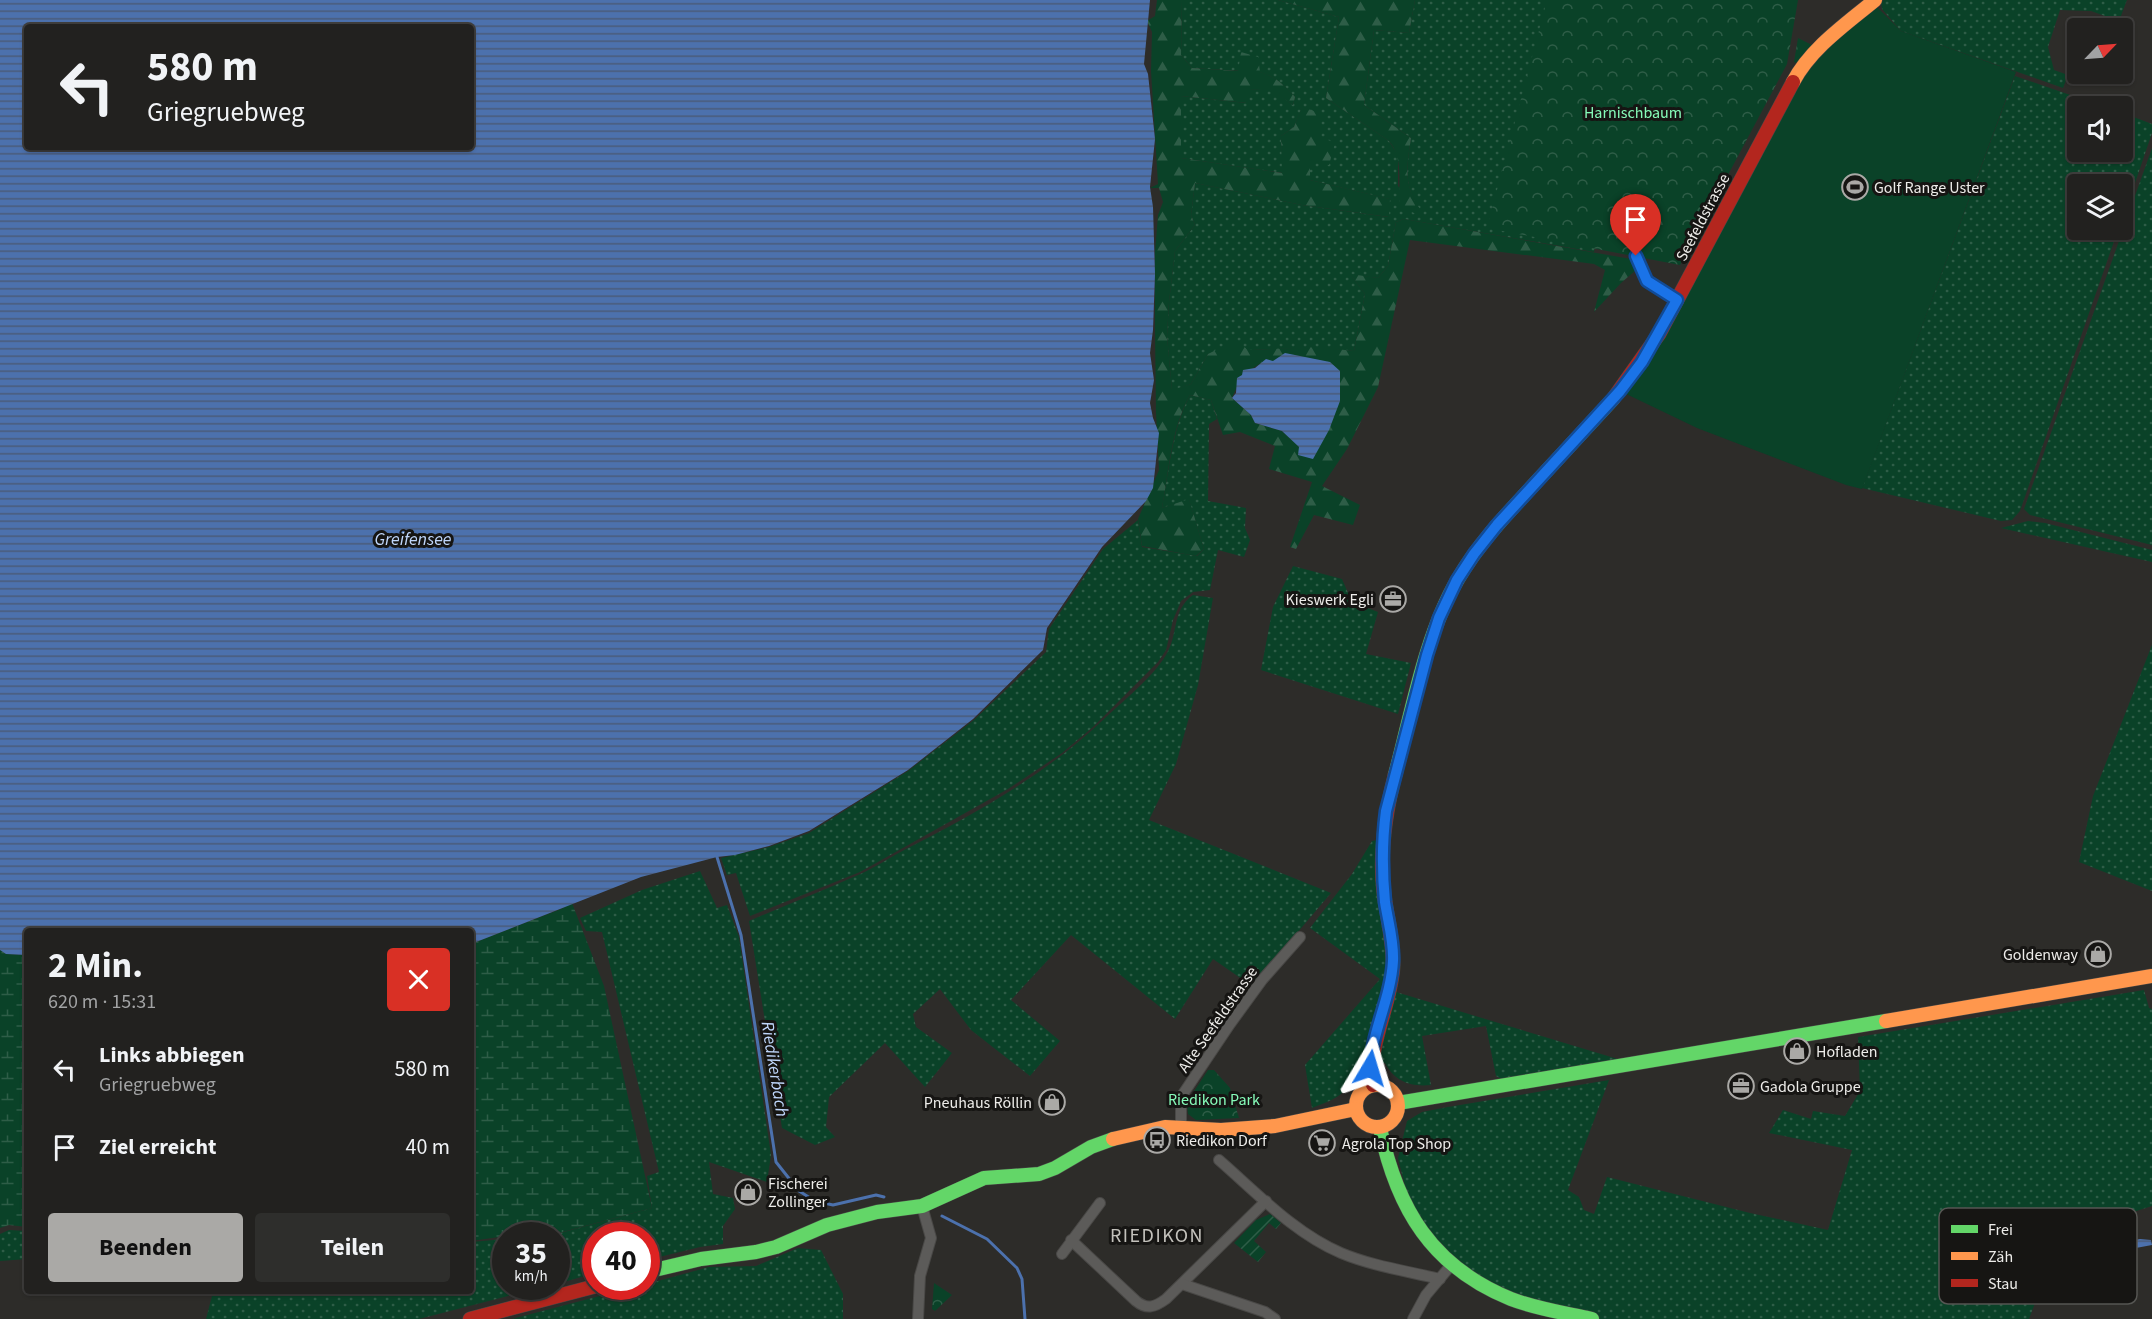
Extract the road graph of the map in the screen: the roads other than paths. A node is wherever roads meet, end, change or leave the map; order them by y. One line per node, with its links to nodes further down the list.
1 (1875, 0): 3 (main road, Seefeldstrasse)
2 (1636, 256): 3 (street)
3 (1677, 300): 6 (main road, Seefeldstrasse)
4 (1300, 937): 9 (street, Alte Seefeldstrasse)
5 (2152, 976): 7 (main road)
6 (1373, 1085): 7 (main road); 8 (main road)
7 (1398, 1103): 10 (main road)
8 (1356, 1109): 9 (main road); 10 (main road)
9 (1181, 1128): 14 (main road)
10 (1380, 1128): 17 (main road)
11 (1219, 1160): 12 (street)
12 (1266, 1201): 19 (street); 20 (street)
13 (1100, 1203): 15 (street)
14 (922, 1206): 18 (main road); 23 (street)
15 (1071, 1240): 16 (street); 20 (street)
16 (1062, 1254)
17 (1452, 1264): 19 (street); 26 (main road)
18 (660, 1269)
19 (1440, 1279): 25 (street)
20 (1182, 1284): 24 (street)
21 (582, 1290): 22 (main road)
22 (470, 1319)
23 (918, 1319)
24 (1275, 1319)
25 (1413, 1319)
26 (1592, 1319)

